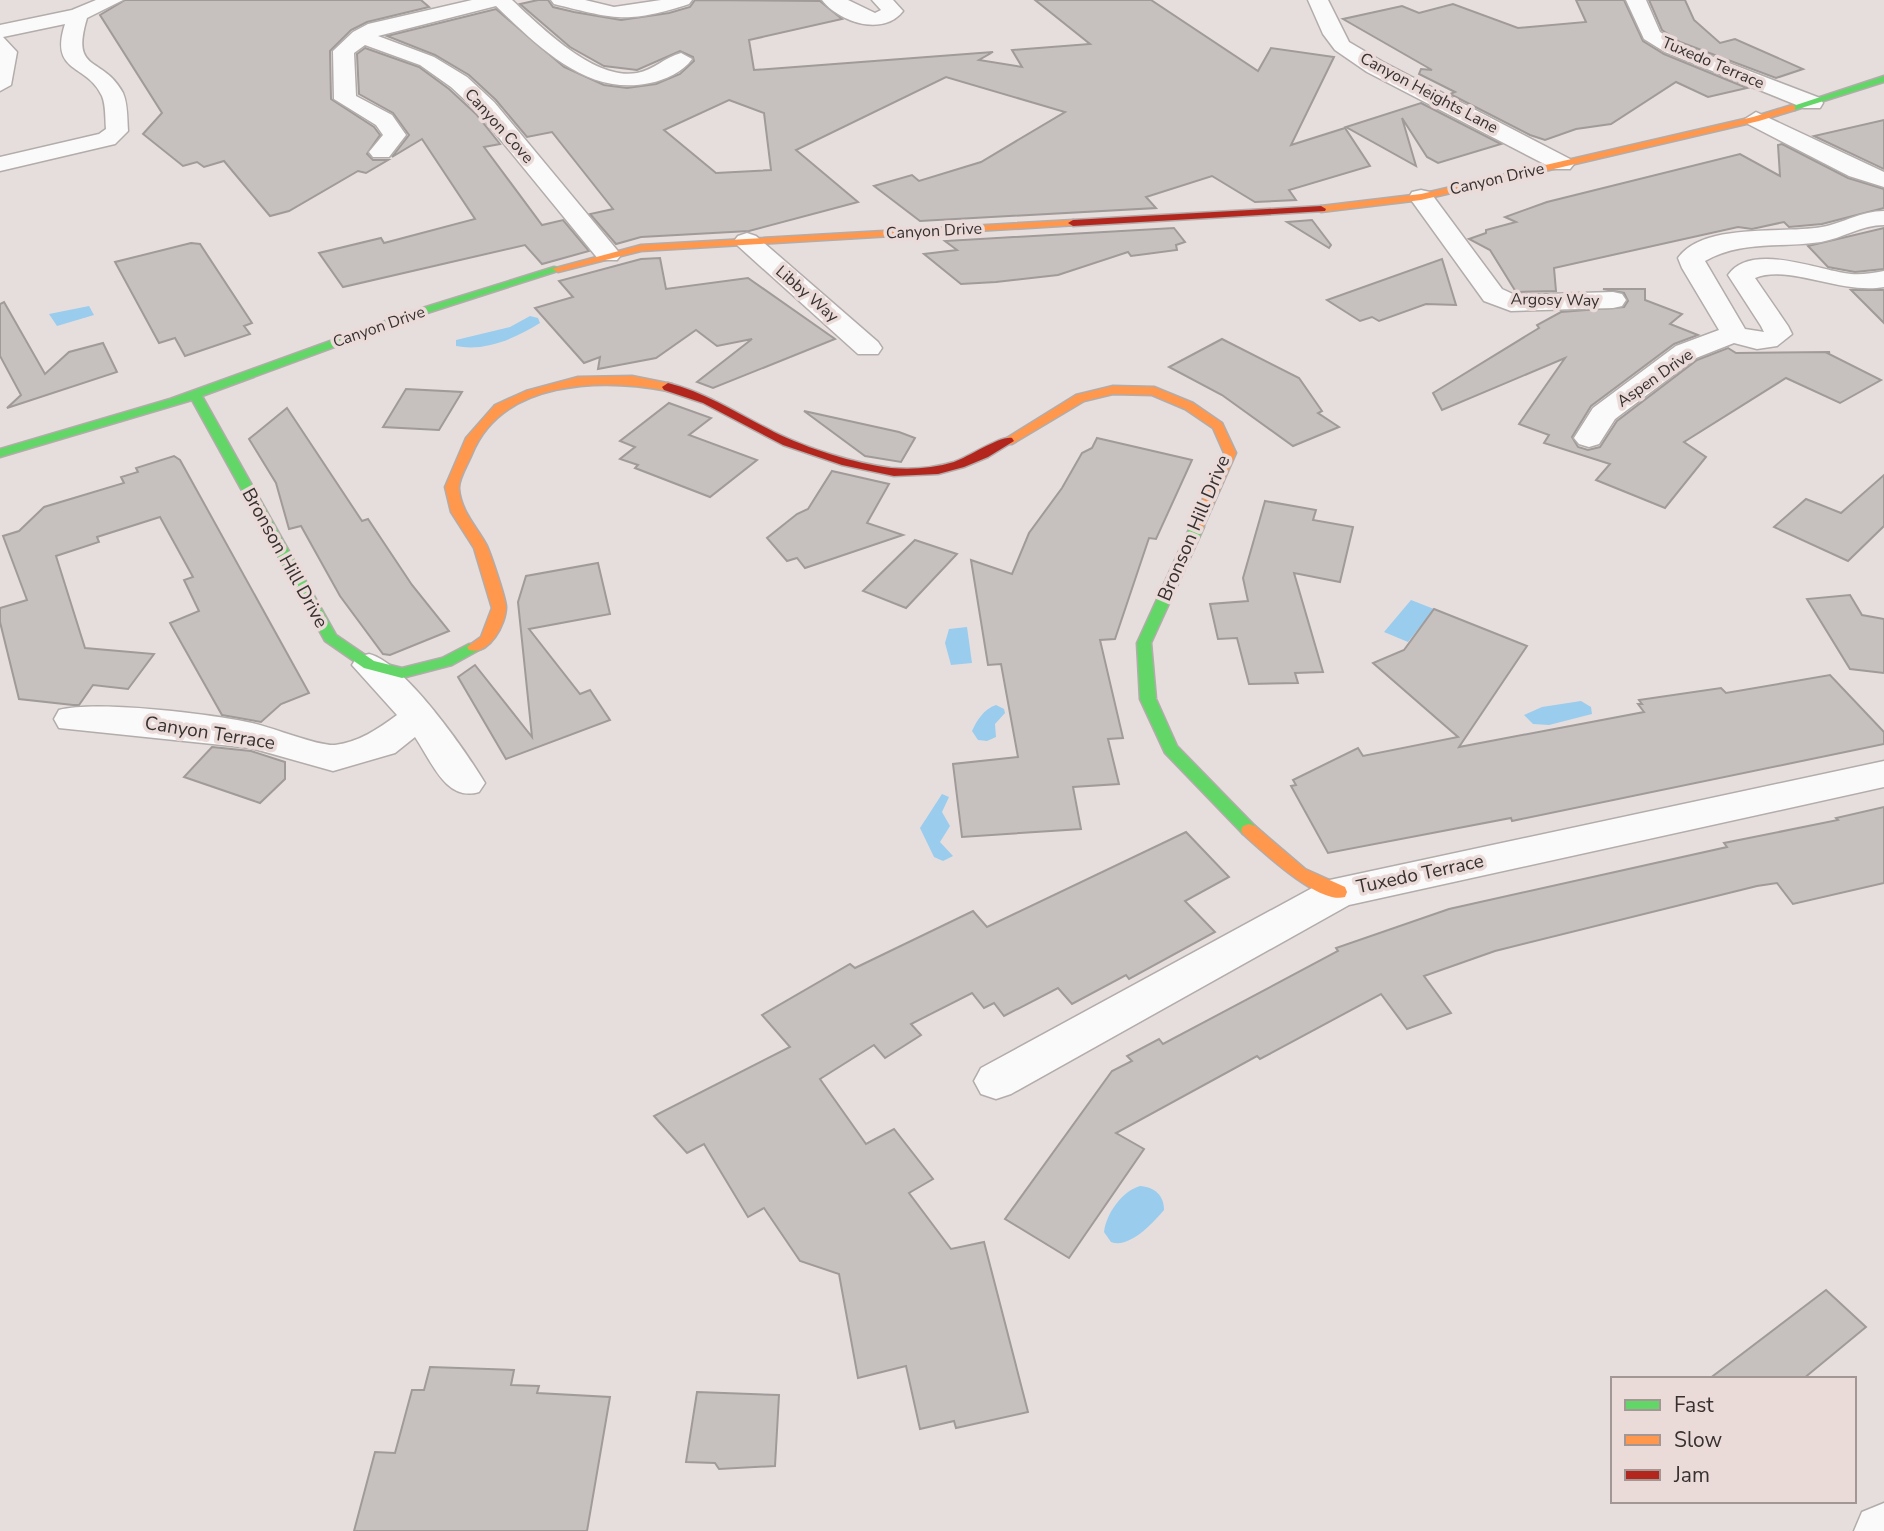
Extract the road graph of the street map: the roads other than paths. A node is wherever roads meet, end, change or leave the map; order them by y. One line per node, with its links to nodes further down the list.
1 (113, 0): 9 (street)
2 (499, 0): 11 (street); 13 (street)
3 (561, 0): 4 (street)
4 (682, 0)
5 (832, 0): 6 (street)
6 (882, 0)
7 (1318, 0): 20 (street, Canyon Heights Lane)
8 (1636, 0): 16 (street, Tuxedo Terrace)
9 (78, 15): 10 (street); 19 (street)
10 (0, 31)
11 (360, 36): 18 (street); 25 (street, Canyon Cove)
12 (0, 42): 15 (street)
13 (681, 59)
14 (1884, 79): 16 (street, Canyon Drive)
15 (0, 85)
16 (1812, 103): 17 (street, Canyon Drive)
17 (1756, 119): 20 (street, Canyon Drive); 21 (street, Tuxedo Terrace)
18 (381, 152)
19 (0, 164)
20 (1562, 164): 22 (street, Canyon Drive)
21 (1884, 180)
22 (1421, 197): 24 (street, Canyon Drive); 27 (street, Argosy Way)
23 (1884, 218): 28 (street)
24 (747, 241): 25 (street, Canyon Drive); 29 (street, Libby Way)
25 (608, 255): 30 (street, Canyon Drive)
26 (1884, 279): 28 (street)
27 (1613, 300)
28 (1734, 334): 31 (street, Aspen Drive)
29 (868, 348)
30 (195, 395): 32 (street, Canyon Drive); 33 (street, Bronson Hill Drive)
31 (1589, 438)
32 (0, 453)
33 (369, 665): 34 (street); 38 (street, Bronson Hill Drive)
34 (419, 716): 35 (street, Canyon Terrace); 37 (street)
35 (72, 719)
36 (1884, 774): 38 (street, Tuxedo Terrace)
37 (466, 783)
38 (1339, 892): 39 (street, Tuxedo Terrace)
39 (996, 1081)

